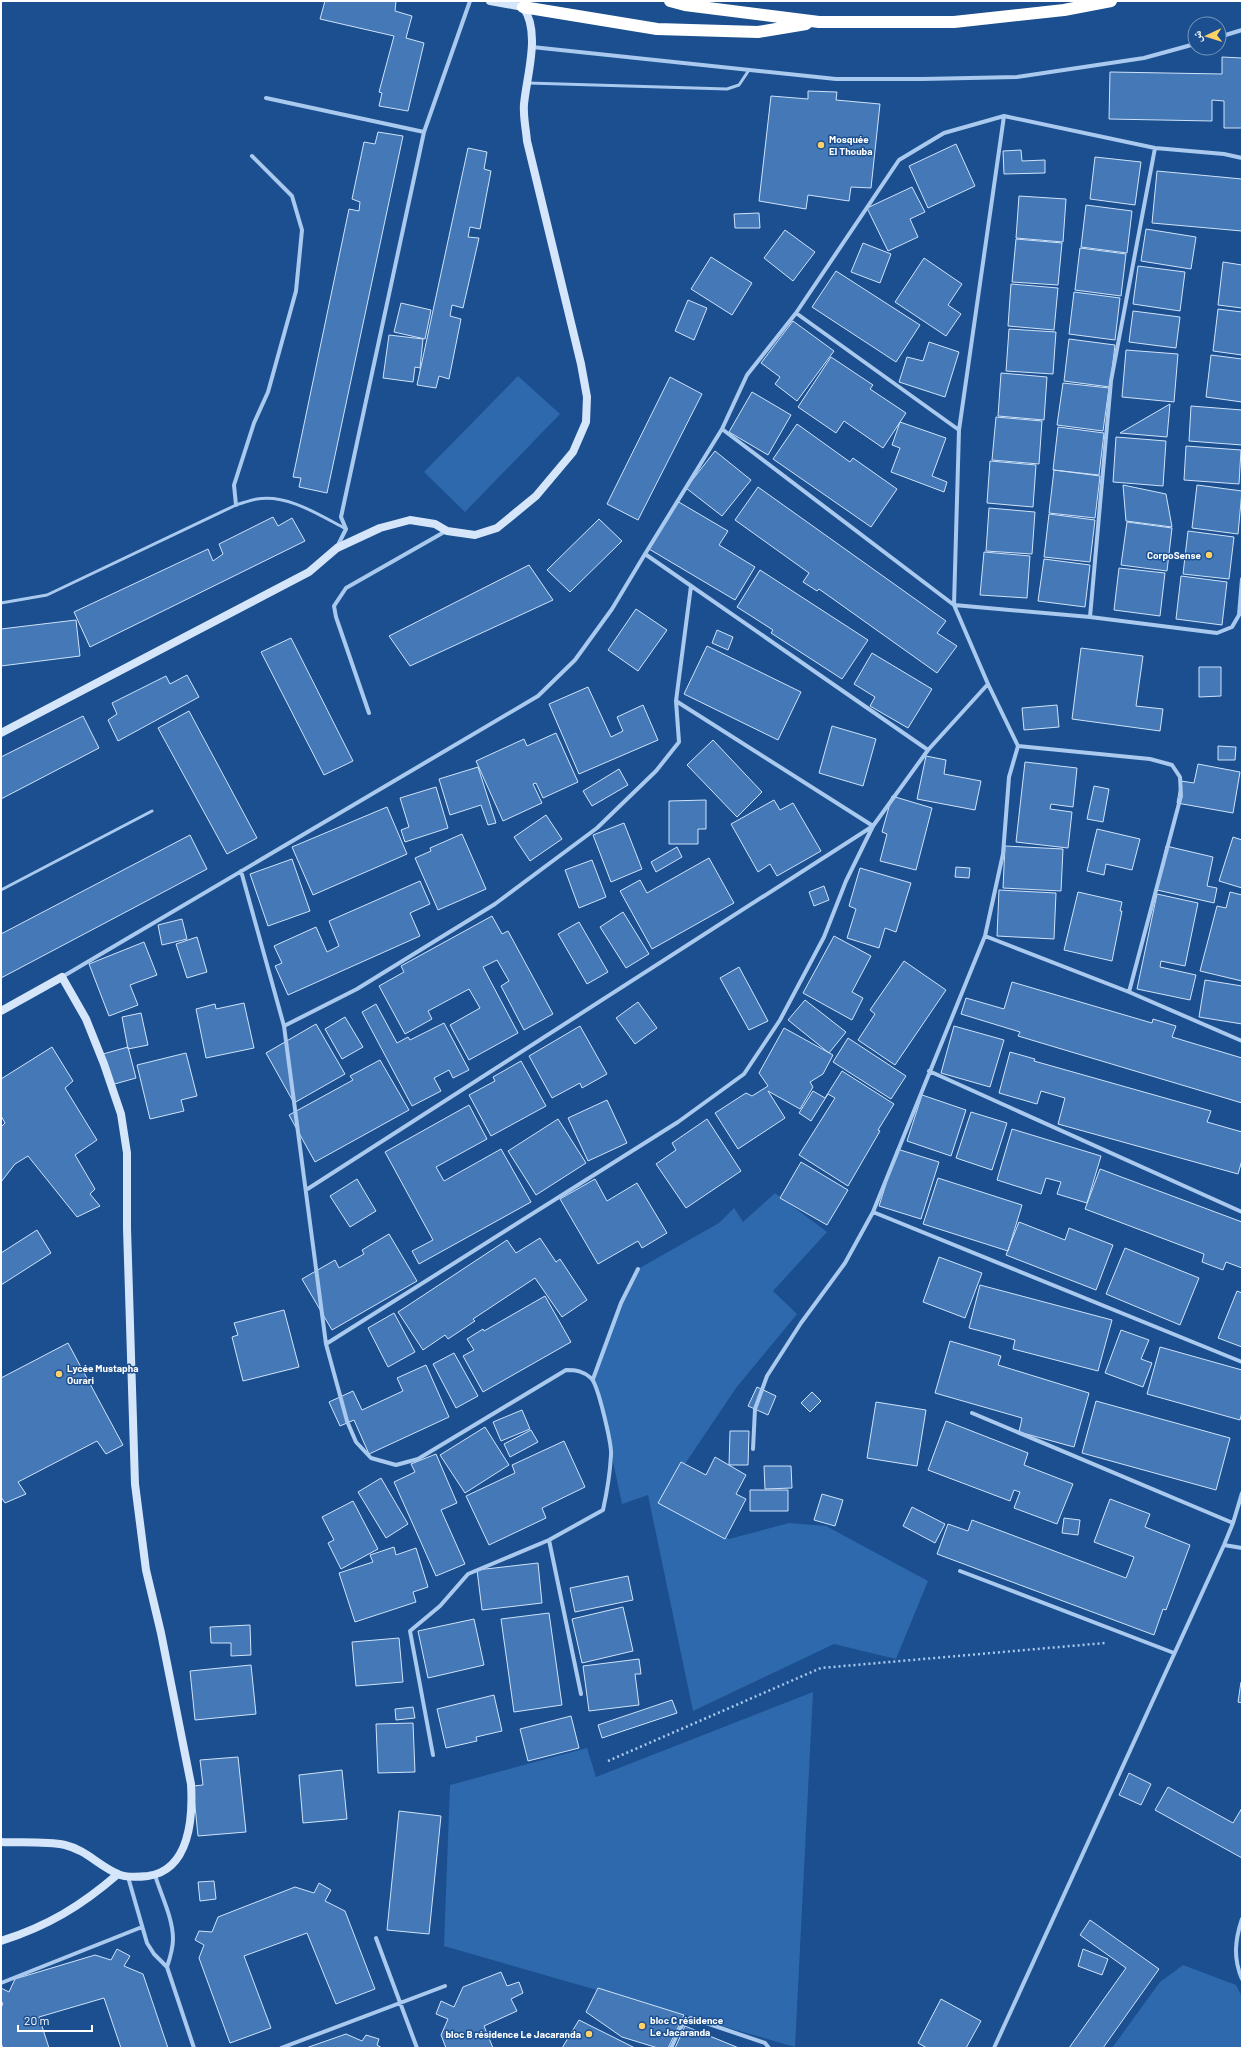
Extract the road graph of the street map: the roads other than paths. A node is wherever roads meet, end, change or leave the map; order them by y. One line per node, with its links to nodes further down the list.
1 (470, 1): 15 (street)
2 (490, 1): 5 (street)
3 (670, 1): 6 (highway)
4 (1111, 1): 6 (highway)
5 (523, 7): 6 (highway); 10 (street)
6 (819, 22)
7 (1242, 30): 8 (street)
8 (1227, 35)
9 (1187, 46): 11 (street)
10 (532, 47): 11 (street); 12 (street)
11 (749, 70): 12 (lane)
12 (527, 83): 24 (street)
13 (266, 98): 15 (street)
14 (1004, 116): 16 (street); 19 (street); 21 (street)
15 (424, 132): 23 (street)
16 (1155, 148): 18 (street); 31 (street)
17 (252, 156): 22 (street)
18 (1242, 158)
19 (796, 313): 20 (street); 21 (street)
20 (722, 429): 26 (street); 30 (street)
21 (959, 430): 30 (street)
22 (236, 505): 23 (lane); 29 (lane)
23 (346, 529): 25 (street)
24 (447, 531): 25 (street); 34 (street)
25 (337, 548): 35 (street)
26 (644, 554): 28 (street); 40 (street)
27 (1242, 579): 31 (street)
28 (692, 586): 33 (street); 37 (street)
29 (1, 603)
30 (954, 605): 31 (street); 32 (street)
31 (1090, 618)
32 (988, 684): 36 (street); 37 (street)
33 (676, 701): 39 (street); 46 (street)
34 (368, 713)
35 (1, 733)
36 (1018, 746): 42 (street); 44 (street)
37 (928, 750): 39 (street)
38 (152, 811): 41 (lane)
39 (873, 826): 49 (street); 53 (street)
40 (241, 871): 43 (street); 46 (street)
41 (1, 890)
42 (985, 936): 44 (street); 48 (street)
43 (62, 977): 45 (street); 69 (street)
44 (1129, 992): 47 (street)
45 (1, 1011)
46 (284, 1026): 49 (street)
47 (1242, 1041)
48 (929, 1072): 50 (street); 51 (street)
49 (306, 1190): 53 (street)
50 (873, 1212): 54 (street); 57 (street)
51 (1242, 1212)
52 (638, 1269): 55 (street)
53 (326, 1344): 55 (street)
54 (1242, 1362)
55 (593, 1379): 60 (street)
56 (972, 1413): 59 (street)
57 (753, 1449)
58 (1242, 1493): 59 (street)
59 (1234, 1523): 61 (street)
60 (549, 1540): 65 (street); 66 (street)
61 (1224, 1546): 62 (street); 64 (street)
62 (1242, 1548)
63 (960, 1572): 64 (street)
64 (1174, 1654): 85 (street)
65 (581, 1694)
66 (433, 1756)
67 (1, 1842): 68 (street)
68 (118, 1874): 70 (street); 74 (street)
69 (154, 1875): 70 (street); 75 (street)
70 (128, 1876): 72 (street)
71 (1242, 1919): 76 (street)
72 (142, 1927): 75 (street); 77 (street)
73 (376, 1938): 79 (street)
74 (1, 1941)
75 (167, 1967): 80 (street)
76 (1242, 1979)
77 (1, 1983)
78 (445, 1986): 79 (street)
79 (400, 2003): 81 (street); 82 (street)
80 (194, 2048)
81 (281, 2048)
82 (417, 2048)
83 (671, 2048): 84 (street)
84 (769, 2048)
85 (994, 2048)

